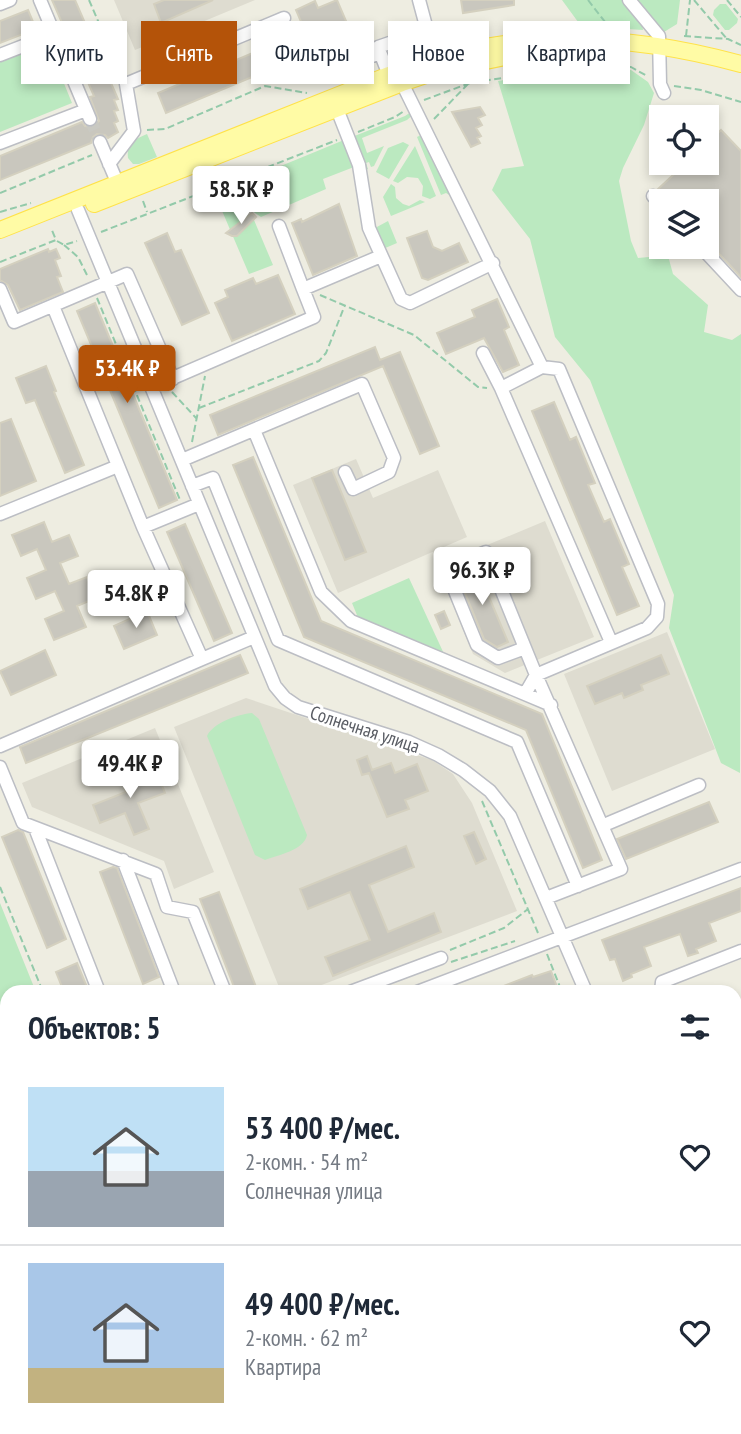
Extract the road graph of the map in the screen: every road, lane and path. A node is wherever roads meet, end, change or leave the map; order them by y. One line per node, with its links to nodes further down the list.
1 (10, 0): 9 (street)
2 (40, 0): 12 (street)
3 (89, 0): 13 (path)
4 (419, 0): 14 (street)
5 (589, 0): 15 (path)
6 (629, 0): 21 (street)
7 (692, 0): 16 (path); 17 (path)
8 (727, 0): 10 (path)
9 (0, 4)
10 (741, 17)
11 (284, 18): 31 (street)
12 (49, 21)
13 (98, 21)
14 (424, 21)
15 (605, 21)
16 (686, 36)
17 (728, 40)
18 (388, 44): 22 (street)
19 (21, 47): 23 (street)
20 (489, 47): 21 (main road)
21 (659, 51): 25 (main road); 27 (main road); 37 (street)
22 (380, 53): 24 (street); 26 (street)
23 (0, 55)
24 (374, 55)
25 (741, 64)
26 (388, 70)
27 (741, 74)
28 (489, 80): 37 (path)
29 (75, 84): 44 (street)
30 (126, 84): 45 (street)
31 (127, 84)
32 (389, 84): 46 (main road)
33 (390, 84): 40 (main road)
34 (396, 84): 39 (street)
35 (467, 84): 39 (path)
36 (469, 84): 41 (path)
37 (662, 88): 38 (path)
38 (741, 102)
39 (413, 106): 41 (street); 42 (path)
40 (337, 109): 42 (street); 46 (main road)
41 (425, 128): 63 (street)
42 (348, 135): 51 (path); 60 (street)
43 (100, 142): 45 (street)
44 (0, 143)
45 (109, 164): 46 (street)
46 (120, 188): 49 (main road)
47 (142, 198): 51 (path)
48 (39, 201): 50 (path)
49 (76, 205): 54 (main road); 57 (main road); 64 (street, Солнечная улица)
50 (0, 212)
51 (148, 213): 55 (path)
52 (279, 226): 67 (street)
53 (51, 228): 58 (path)
54 (0, 230)
55 (96, 233)
56 (85, 238): 59 (path)
57 (0, 240)
58 (56, 240): 59 (path); 62 (path)
59 (64, 245): 65 (path)
60 (381, 256): 63 (street); 67 (street)
61 (712, 259): 68 (street)
62 (0, 262)
63 (493, 263): 73 (street)
64 (108, 281): 65 (street); 74 (street, Солнечная улица); 74 (street)
65 (93, 288): 70 (street); 84 (path)
66 (0, 289): 70 (street)
67 (303, 289): 69 (path); 72 (street)
68 (741, 290)
69 (346, 305): 75 (path); 76 (path)
70 (53, 306): 80 (street)
71 (483, 353): 75 (street)
72 (208, 363): 74 (street); 76 (path)
73 (542, 367): 75 (street); 88 (street)
74 (163, 383): 77 (path); 79 (street, Солнечная улица)
75 (501, 388): 88 (street)
76 (199, 408): 77 (path)
77 (197, 419): 79 (path)
78 (254, 430): 79 (street); 81 (street); 93 (street)
79 (186, 458): 82 (street, Солнечная улица)
80 (118, 466): 85 (street); 86 (street)
81 (345, 472)
82 (192, 486): 83 (street, Солнечная улица); 87 (street)
83 (199, 504): 84 (street); 89 (street, Солнечная улица)
84 (184, 510): 86 (street)
85 (0, 514)
86 (143, 527): 91 (street)
87 (278, 640): 89 (street); 103 (street)
88 (611, 642): 92 (street)
89 (257, 643): 91 (street); 105 (street, Солнечная улица)
90 (525, 648): 90 (street); 92 (street)
91 (202, 659): 95 (street)
92 (536, 675): 93 (street); 94 (street)
93 (524, 694): 94 (street)
94 (551, 705): 99 (street)
95 (0, 746)
96 (0, 767): 100 (street)
97 (699, 785): 99 (street)
98 (482, 801): 106 (path)
99 (604, 825): 103 (street)
100 (35, 828): 101 (street); 113 (street)
101 (123, 860): 114 (street); 115 (street)
102 (741, 869): 107 (street)
103 (578, 886): 105 (street)
104 (0, 887): 112 (path)
105 (546, 898): 107 (street, Солнечная улица)
106 (528, 909): 109 (path); 111 (path)
107 (562, 937): 109 (street); 119 (street, Солнечная улица)
108 (519, 941): 111 (path)
109 (543, 945): 117 (street); 118 (path)
110 (741, 951): 120 (street)
111 (441, 958): 116 (street)
112 (40, 985)
113 (96, 985)
114 (171, 985)
115 (220, 985)
116 (369, 985)
117 (436, 985)
118 (559, 985)
119 (583, 985)
120 (662, 985)

